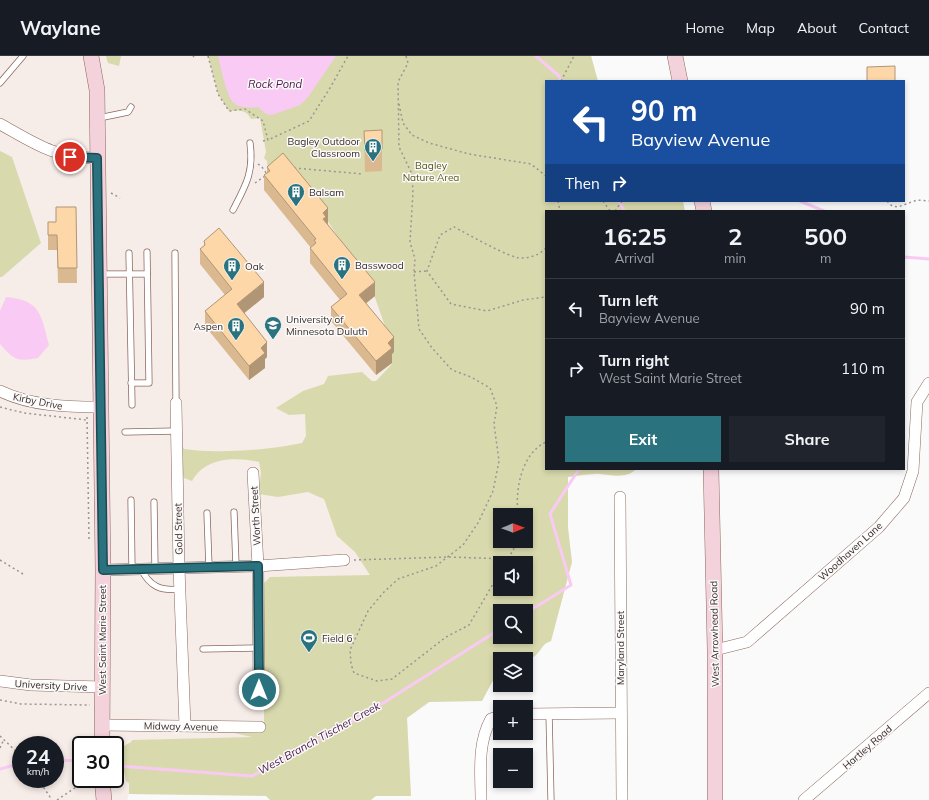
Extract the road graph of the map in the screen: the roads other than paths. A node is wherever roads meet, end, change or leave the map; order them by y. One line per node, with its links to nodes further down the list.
1 (23, 56): 5 (lane)
2 (92, 56): 7 (street, West Saint Marie Street)
3 (675, 56): 4 (street)
4 (680, 80)
5 (0, 83)
6 (131, 107): 7 (lane)
7 (97, 118): 10 (street, West Saint Marie Street)
8 (0, 124): 10 (street)
9 (250, 143): 11 (lane)
10 (97, 158): 15 (street, West Saint Marie Street)
11 (233, 210)
12 (147, 252): 16 (lane)
13 (129, 253): 17 (lane)
14 (175, 253): 21 (lane)
15 (98, 274): 17 (lane); 23 (street, West Saint Marie Street)
16 (147, 274): 17 (lane); 18 (lane)
17 (129, 275): 18 (lane)
18 (131, 383): 22 (lane)
19 (929, 383): 44 (street, Woodhaven Lane)
20 (0, 391): 23 (street, Kirby Drive)
21 (176, 403): 24 (street, Gold Street)
22 (132, 405)
23 (100, 407): 40 (street, West Saint Marie Street)
24 (176, 431): 25 (lane); 37 (street, Gold Street)
25 (125, 432)
26 (711, 470): 44 (street, West Arrowhead Road)
27 (253, 473): 35 (street, Worth Street)
28 (620, 497): 51 (street, Maryland Street)
29 (131, 500): 38 (lane)
30 (154, 502): 39 (lane)
31 (234, 512): 34 (lane)
32 (208, 513): 36 (lane)
33 (344, 560): 35 (street)
34 (236, 566): 35 (street); 36 (street)
35 (258, 566): 42 (street, Worth Street)
36 (209, 567): 37 (street)
37 (179, 568): 39 (street); 41 (street, Gold Street)
38 (136, 569): 39 (street); 40 (street); 41 (lane)
39 (155, 569)
40 (103, 570): 46 (street, West Saint Marie Street)
41 (180, 589): 54 (street, Gold Street)
42 (259, 648): 43 (lane); 48 (street, Worth Street)
43 (203, 649)
44 (715, 650): 62 (street, West Arrowhead Road)
45 (0, 681): 46 (street, University Drive)
46 (102, 687): 53 (street, West Saint Marie Street)
47 (929, 693): 63 (street, Hartley Road)
48 (259, 704)
49 (549, 712): 50 (street); 51 (street); 60 (lane)
50 (533, 713)
51 (621, 713): 61 (street, Maryland Street)
52 (493, 721): 59 (street)
53 (101, 725): 54 (street, Midway Avenue); 56 (street, West Saint Marie Street)
54 (185, 726): 55 (street, Midway Avenue)
55 (260, 727)
56 (102, 736)
57 (103, 788): 58 (street)
58 (104, 800)
59 (481, 800)
60 (551, 800)
61 (622, 800)
62 (715, 800)
63 (804, 800)

